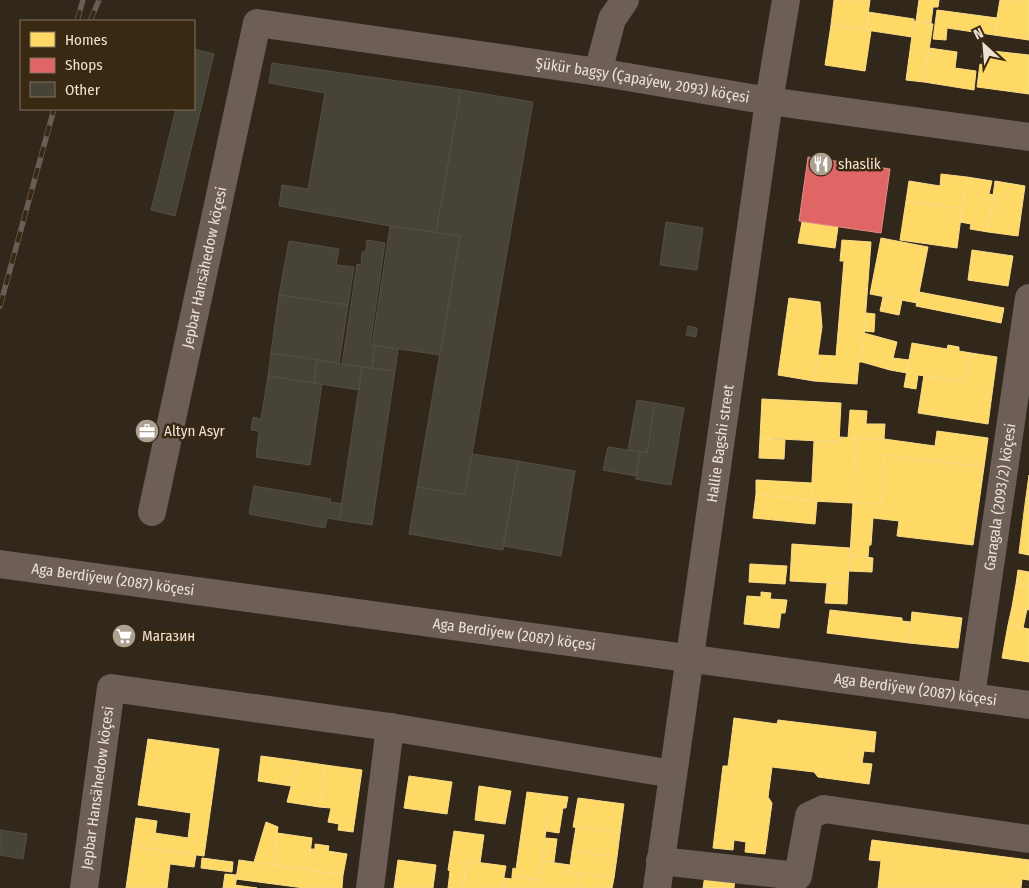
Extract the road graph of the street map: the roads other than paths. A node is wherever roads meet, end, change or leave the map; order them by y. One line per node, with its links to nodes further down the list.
1 (625, 0): 4 (street)
2 (786, 0): 5 (street, Hallie Bagshi street)
3 (257, 23): 4 (street, Şükür bagşy (Çapaýew, 2093) köçesi); 8 (street, Jepbar Hansähedow köçesi)
4 (598, 72): 5 (street, Şükür bagşy (Çapaýew, 2093) köçesi)
5 (769, 101): 6 (street, Şükür bagşy (Çapaýew, 2093) köçesi); 10 (street, Hallie Bagshi street)
6 (1029, 136)
7 (1029, 298): 11 (street, Garagala (2093/2) köçesi)
8 (152, 512)
9 (0, 564): 10 (street, Aga Berdiýew (2087) köçesi)
10 (689, 658): 11 (street, Aga Berdiýew (2087) köçesi); 14 (street, Hallie Bagshi street)
11 (971, 696): 12 (street, Aga Berdiýew (2087) köçesi)
12 (1029, 705)
13 (390, 728): 14 (street); 18 (street, Jepbar Hansähedow köçesi); 19 (street)
14 (673, 774): 16 (street, Hallie Bagshi street)
15 (1029, 839): 17 (street)
16 (660, 861): 17 (street); 20 (street, Hallie Bagshi street)
17 (797, 882)
18 (84, 888)
19 (370, 888)
20 (657, 888)

